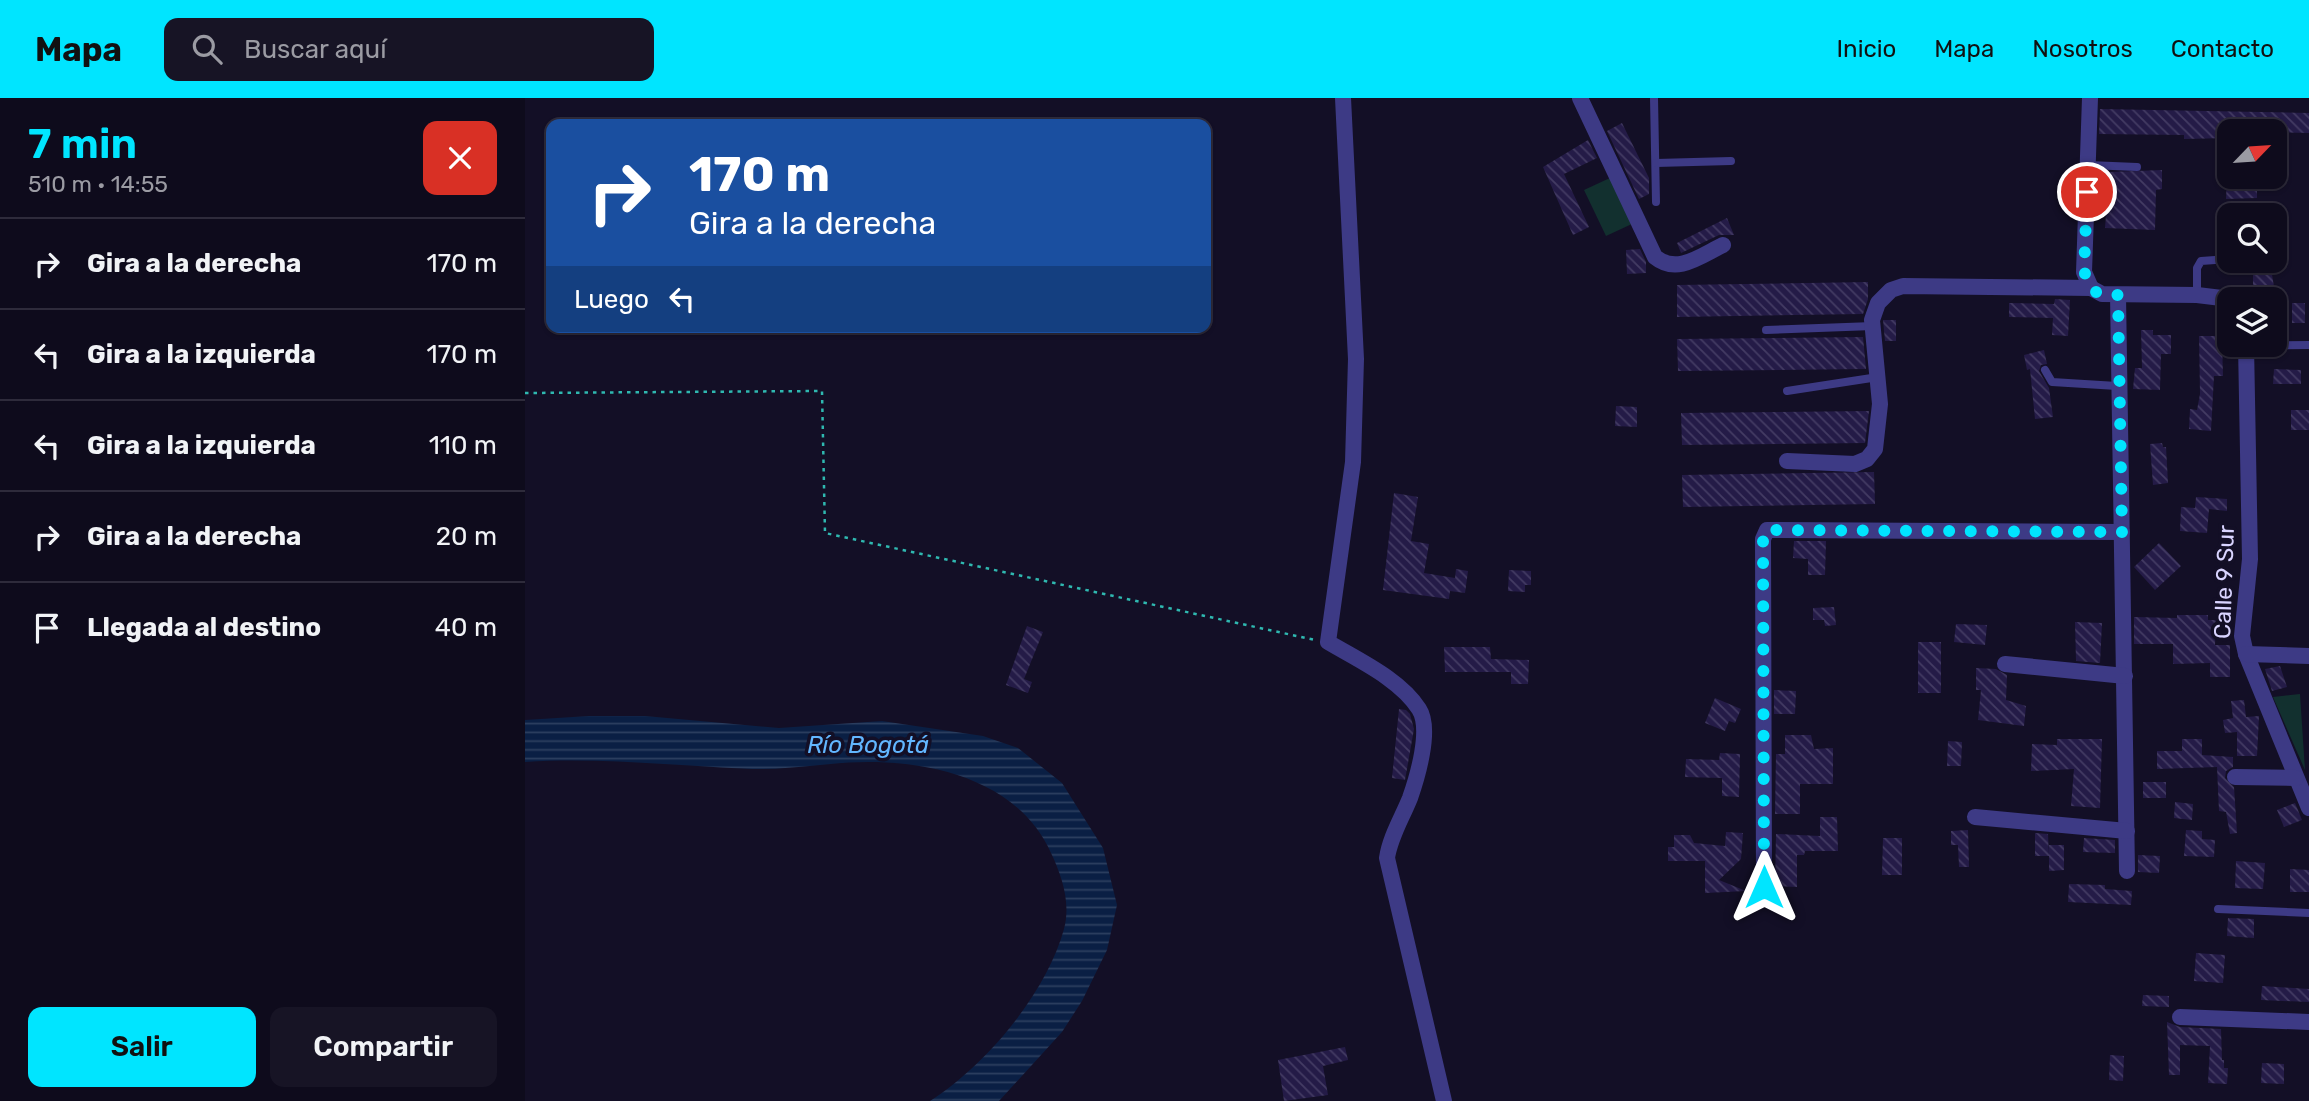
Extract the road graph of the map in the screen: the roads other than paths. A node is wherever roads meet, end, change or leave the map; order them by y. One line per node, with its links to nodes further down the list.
1 (1343, 98): 42 (street)
2 (1580, 98): 10 (street)
3 (1654, 98): 6 (lane)
4 (2090, 98): 7 (street)
5 (1731, 161): 6 (lane)
6 (1656, 163): 9 (lane)
7 (2088, 165): 8 (lane); 12 (street)
8 (2137, 167)
9 (1655, 202)
10 (1723, 245)
11 (2217, 260): 14 (lane)
12 (2091, 288): 13 (street); 16 (street)
13 (2118, 295): 14 (street); 23 (street)
14 (2197, 295): 15 (street)
15 (2217, 297)
16 (1873, 326): 17 (lane); 22 (street)
17 (1766, 330)
18 (2287, 345): 19 (lane)
19 (2309, 345)
20 (2246, 357): 27 (street, Calle 9 Sur)
21 (2045, 370): 23 (lane)
22 (1878, 377): 24 (lane); 25 (street)
23 (2117, 386): 26 (street)
24 (1787, 391)
25 (1787, 461)
26 (2122, 532): 30 (street); 37 (street)
27 (2246, 654): 28 (street); 32 (street, Calle 9 Sur)
28 (2309, 656)
29 (2005, 664): 30 (street)
30 (2125, 676): 35 (street)
31 (2235, 777): 32 (street)
32 (2296, 778): 33 (street, Calle 9 Sur)
33 (2309, 807)
34 (1975, 817): 35 (street)
35 (2127, 831): 36 (street)
36 (2127, 871)
37 (1764, 887)
38 (2218, 909): 39 (lane)
39 (2309, 913)
40 (2181, 1017): 41 (street)
41 (2309, 1022)
42 (1444, 1101)

